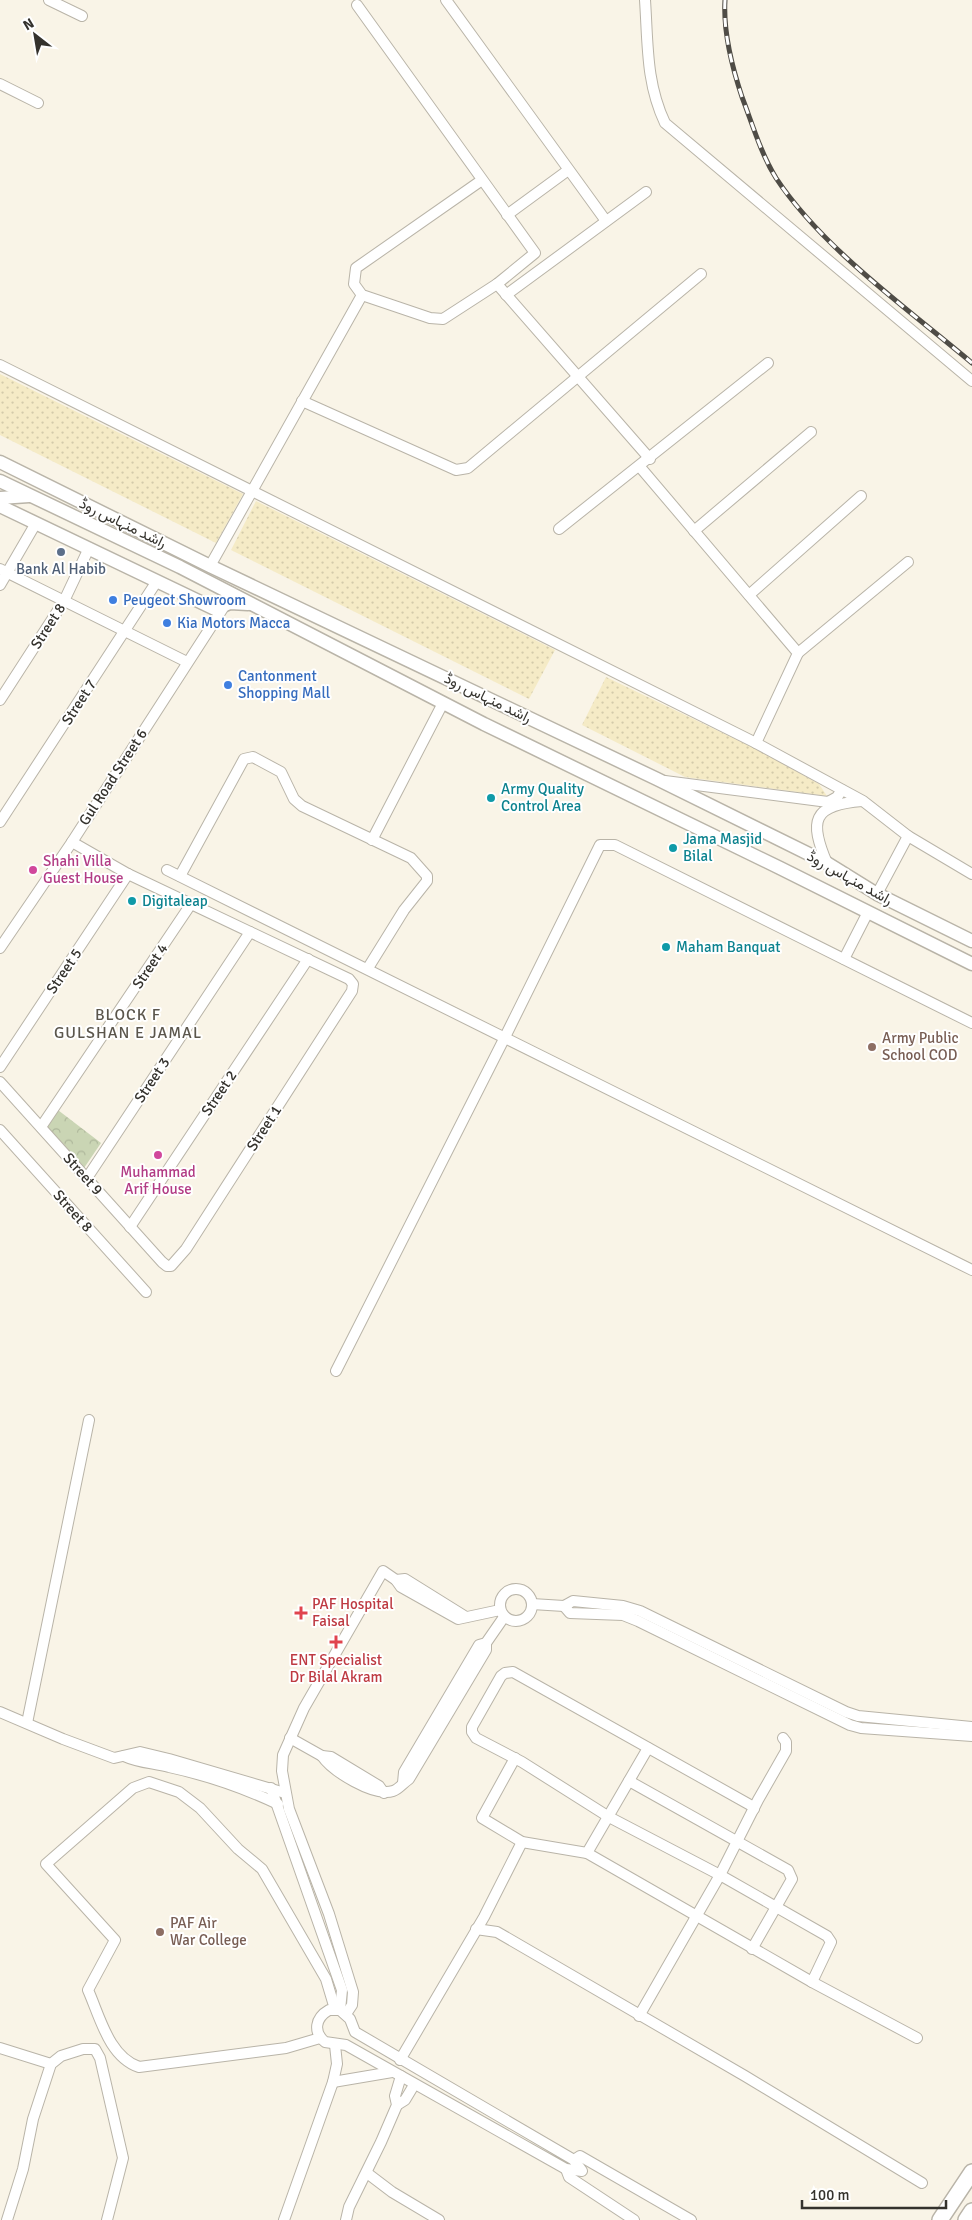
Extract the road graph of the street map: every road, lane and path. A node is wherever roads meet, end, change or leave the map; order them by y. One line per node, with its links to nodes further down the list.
1 (49, 0): 5 (street)
2 (446, 0): 8 (street)
3 (645, 0): 20 (street)
4 (357, 5): 9 (street)
5 (82, 16)
6 (0, 84): 7 (street)
7 (38, 103)
8 (567, 171): 11 (street); 12 (street)
9 (482, 180): 11 (street); 15 (street)
10 (646, 192): 12 (street)
11 (508, 215): 14 (street)
12 (606, 221): 16 (street)
13 (701, 274): 19 (street)
14 (497, 284): 15 (street); 16 (street)
15 (362, 295): 21 (street)
16 (506, 295): 19 (street)
17 (768, 364): 23 (street)
18 (0, 365): 28 (street)
19 (578, 377): 21 (street); 23 (street)
20 (972, 381)
21 (302, 401): 28 (street)
22 (810, 432): 36 (street)
23 (650, 459): 25 (street)
24 (0, 462): 27 (main road, راشد منہاس روڈ)
25 (640, 467): 35 (street); 36 (street)
26 (0, 481): 29 (main road, راشد منہاس روڈ)
27 (48, 486): 34 (main road, راشد منہاس روڈ); 37 (main road)
28 (252, 490): 40 (street); 54 (street)
29 (29, 496): 31 (main road); 37 (main road, راشد منہاس روڈ)
30 (862, 496): 45 (street)
31 (0, 498)
32 (0, 506): 33 (main road)
33 (36, 523): 38 (main road); 42 (street)
34 (124, 523): 40 (main road, راشد منہاس روڈ); 41 (main road)
35 (559, 529)
36 (694, 531): 45 (street)
37 (108, 533): 41 (main road, راشد منہاس روڈ)
38 (89, 548): 43 (main road); 46 (street, Street 8)
39 (908, 562): 50 (street)
40 (210, 566): 55 (main road, راشد منہاس روڈ)
41 (180, 567): 48 (main road, راشد منہاس روڈ)
42 (4, 571): 44 (street); 46 (street)
43 (157, 581): 47 (main road); 49 (street, Street 7)
44 (0, 585)
45 (749, 595): 50 (street)
46 (64, 601): 49 (street); 52 (street, Street 8)
47 (225, 605): 48 (main road); 51 (street, Gul Road Street 6)
48 (253, 605): 53 (main road, راشد منہاس روڈ)
49 (125, 631): 51 (street); 58 (street, Street 7)
50 (798, 653): 54 (street)
51 (187, 662): 61 (street, Gul Road Street 6)
52 (0, 700)
53 (443, 703): 60 (street); 69 (main road, راشد منہاس روڈ)
54 (756, 743): 56 (street)
55 (657, 779): 56 (street); 62 (main road, راشد منہاس روڈ)
56 (842, 790): 57 (street)
57 (863, 801): 59 (street); 62 (street)
58 (0, 822)
59 (908, 836): 65 (street); 67 (street)
60 (372, 840): 66 (street); 76 (street)
61 (72, 842): 64 (street); 72 (street, Gul Road Street 6)
62 (827, 864): 67 (main road, راشد منہاس روڈ)
63 (167, 870): 66 (street)
64 (128, 874): 68 (street); 79 (street, Street 5)
65 (972, 874)
66 (180, 876): 76 (street)
67 (877, 894): 71 (main road, راشد منہاس روڈ)
68 (191, 904): 70 (street); 81 (street, Street 4)
69 (868, 912): 73 (street); 75 (main road, راشد منہاس روڈ)
70 (250, 932): 74 (street); 83 (street, Street 3)
71 (972, 941)
72 (0, 948)
73 (844, 958): 77 (street); 78 (street)
74 (308, 959): 84 (street, Street 2); 85 (street, Street 1)
75 (972, 964)
76 (368, 968): 78 (street)
77 (972, 1023)
78 (504, 1038): 86 (street); 88 (street)
79 (0, 1067)
80 (0, 1082): 81 (street, Street 9)
81 (40, 1127): 83 (street, Street 9)
82 (0, 1130): 87 (street, Street 8)
83 (86, 1178): 84 (street, Street 9)
84 (130, 1227): 85 (street, Street 9)
85 (167, 1266)
86 (972, 1270)
87 (146, 1292)
88 (336, 1371)
89 (89, 1420): 93 (street)
90 (532, 1604): 91 (street); 91 (street); 94 (street)
91 (502, 1613): 95 (street); 95 (street)
92 (0, 1712): 93 (street)
93 (27, 1723): 98 (street)
94 (968, 1732)
95 (290, 1738): 102 (street)
96 (782, 1738): 105 (street)
97 (648, 1748): 99 (street); 100 (street); 105 (street)
98 (124, 1756): 101 (street); 103 (street)
99 (515, 1758): 106 (street); 108 (street)
100 (629, 1781): 106 (street); 107 (street)
101 (271, 1788): 102 (street); 103 (street)
102 (285, 1793): 104 (street)
103 (275, 1803): 104 (street); 116 (street)
104 (288, 1809): 116 (street)
105 (754, 1810): 107 (street)
106 (609, 1817): 109 (street); 110 (street)
107 (738, 1841): 110 (street); 111 (street)
108 (522, 1842): 109 (street); 113 (street)
109 (587, 1853): 112 (street)
110 (720, 1875): 111 (street); 112 (street)
111 (777, 1907): 114 (street); 115 (street)
112 (696, 1917): 114 (street); 117 (street)
113 (476, 1929): 117 (street); 122 (street)
114 (752, 1949): 115 (street)
115 (812, 1982): 119 (street)
116 (340, 2011): 118 (street); 118 (street); 122 (street)
117 (639, 2016): 134 (street)
118 (320, 2038): 120 (street)
119 (917, 2038)
120 (335, 2045): 124 (street); 125 (street)
121 (0, 2048): 123 (street)
122 (400, 2060): 127 (street)
123 (52, 2064): 136 (street); 137 (street)
124 (396, 2074): 125 (street); 126 (street); 129 (street)
125 (332, 2082): 138 (street)
126 (414, 2085): 128 (street); 129 (street)
127 (454, 2090): 128 (street); 130 (street)
128 (448, 2103): 131 (street)
129 (397, 2105): 133 (street)
130 (574, 2160): 131 (street); 142 (street)
131 (566, 2169): 141 (street)
132 (972, 2172): 143 (highway)
133 (367, 2173): 139 (street); 140 (street)
134 (922, 2183)
135 (972, 2211): 144 (highway)
136 (7, 2220)
137 (107, 2220)
138 (284, 2220)
139 (346, 2220)
140 (439, 2220)
141 (634, 2220)
142 (691, 2220)
143 (940, 2220)
144 (966, 2220)

